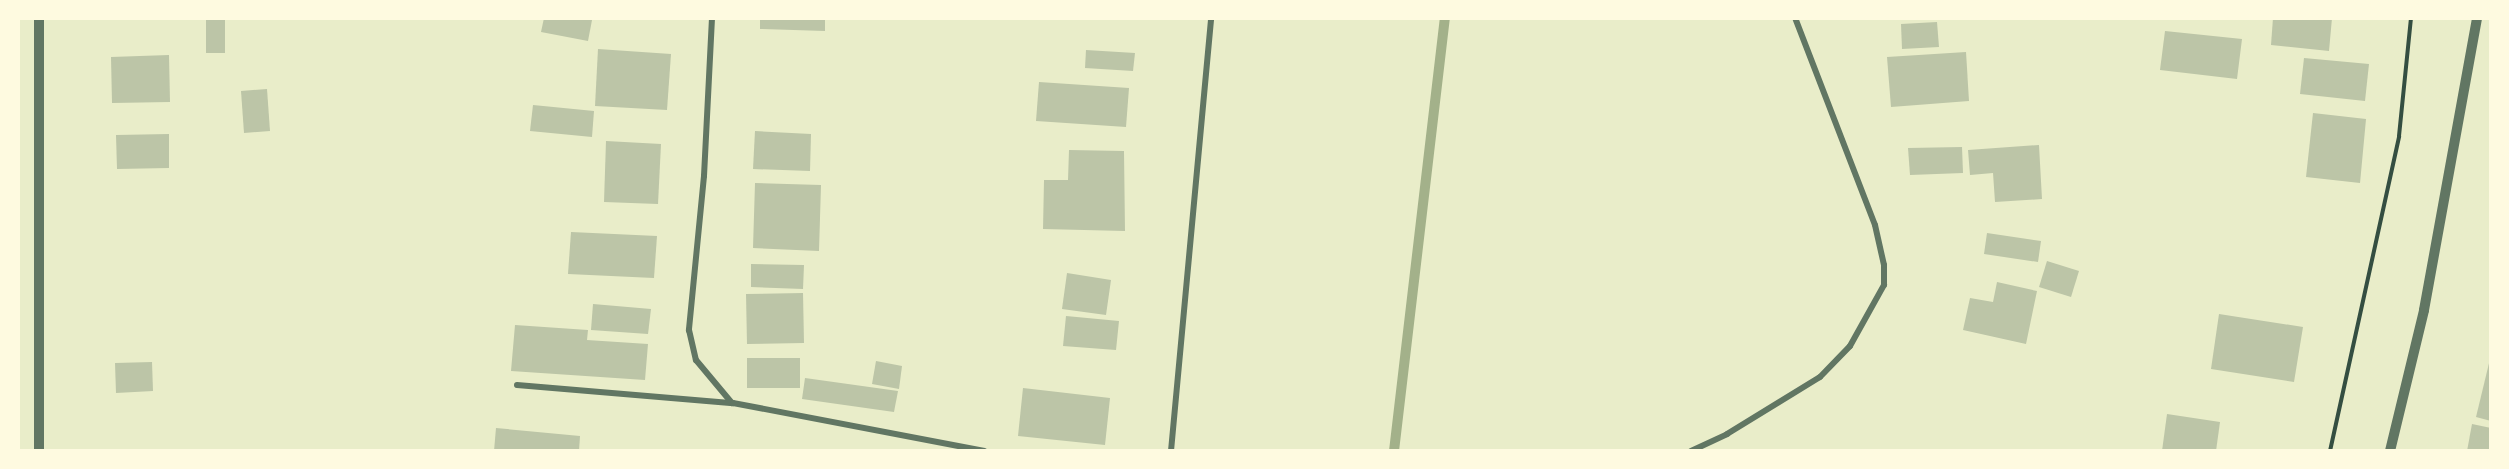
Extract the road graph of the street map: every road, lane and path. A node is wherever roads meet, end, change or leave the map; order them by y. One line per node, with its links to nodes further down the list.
1 (39, 18): 9 (street)
2 (712, 18): 8 (street)
3 (1211, 18): 11 (street)
4 (1794, 18): 12 (street)
5 (2410, 18): 13 (path)
6 (2477, 18): 14 (street)
7 (517, 385): 8 (street)
8 (733, 404): 10 (street)
9 (39, 451)
10 (984, 451)
11 (1171, 451)
12 (1691, 451)
13 (2330, 451)
14 (2390, 451)

